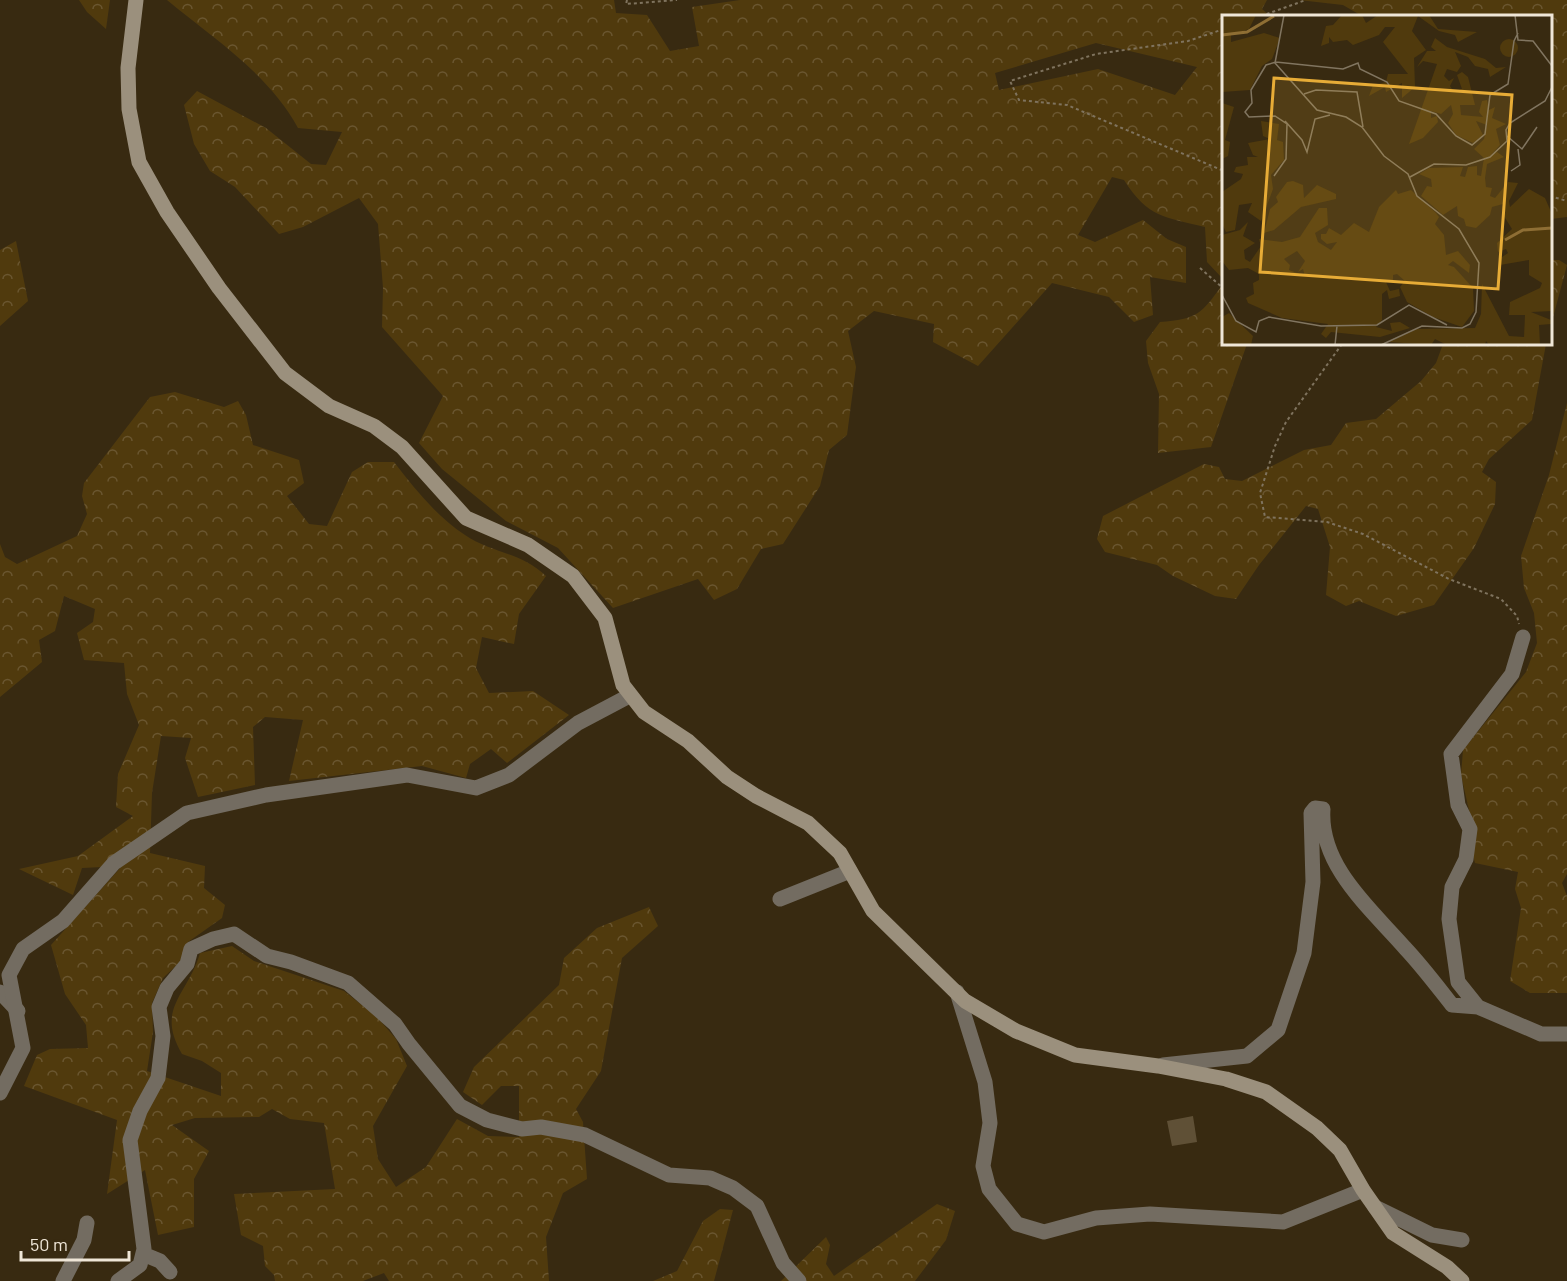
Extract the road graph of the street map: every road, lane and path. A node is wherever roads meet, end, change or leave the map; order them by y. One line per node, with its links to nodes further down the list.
1 (136, 0): 14 (main road)
2 (627, 0): 3 (path)
3 (677, 0)
4 (1306, 0): 5 (path)
5 (1265, 15)
6 (1222, 30): 7 (path)
7 (1222, 170)
8 (1552, 196): 9 (path)
9 (1567, 201)
10 (1200, 268): 11 (path)
11 (1222, 287)
12 (1341, 345): 13 (path)
13 (1523, 637): 19 (street)
14 (629, 696): 15 (main road); 20 (street)
15 (850, 871): 16 (street); 18 (main road)
16 (780, 899)
17 (0, 992): 20 (street)
18 (957, 992): 22 (main road); 24 (street)
19 (1478, 1007): 21 (street); 22 (street)
20 (18, 1011): 23 (street)
21 (1567, 1035)
22 (1158, 1066): 24 (main road)
23 (0, 1093)
24 (1363, 1190): 25 (main road)
25 (1375, 1207): 27 (street); 33 (main road)
26 (87, 1223): 30 (street)
27 (1462, 1240)
28 (142, 1254): 29 (street); 31 (street); 32 (street)
29 (170, 1272)
30 (63, 1281)
31 (118, 1281)
32 (799, 1281)
33 (1462, 1281)

